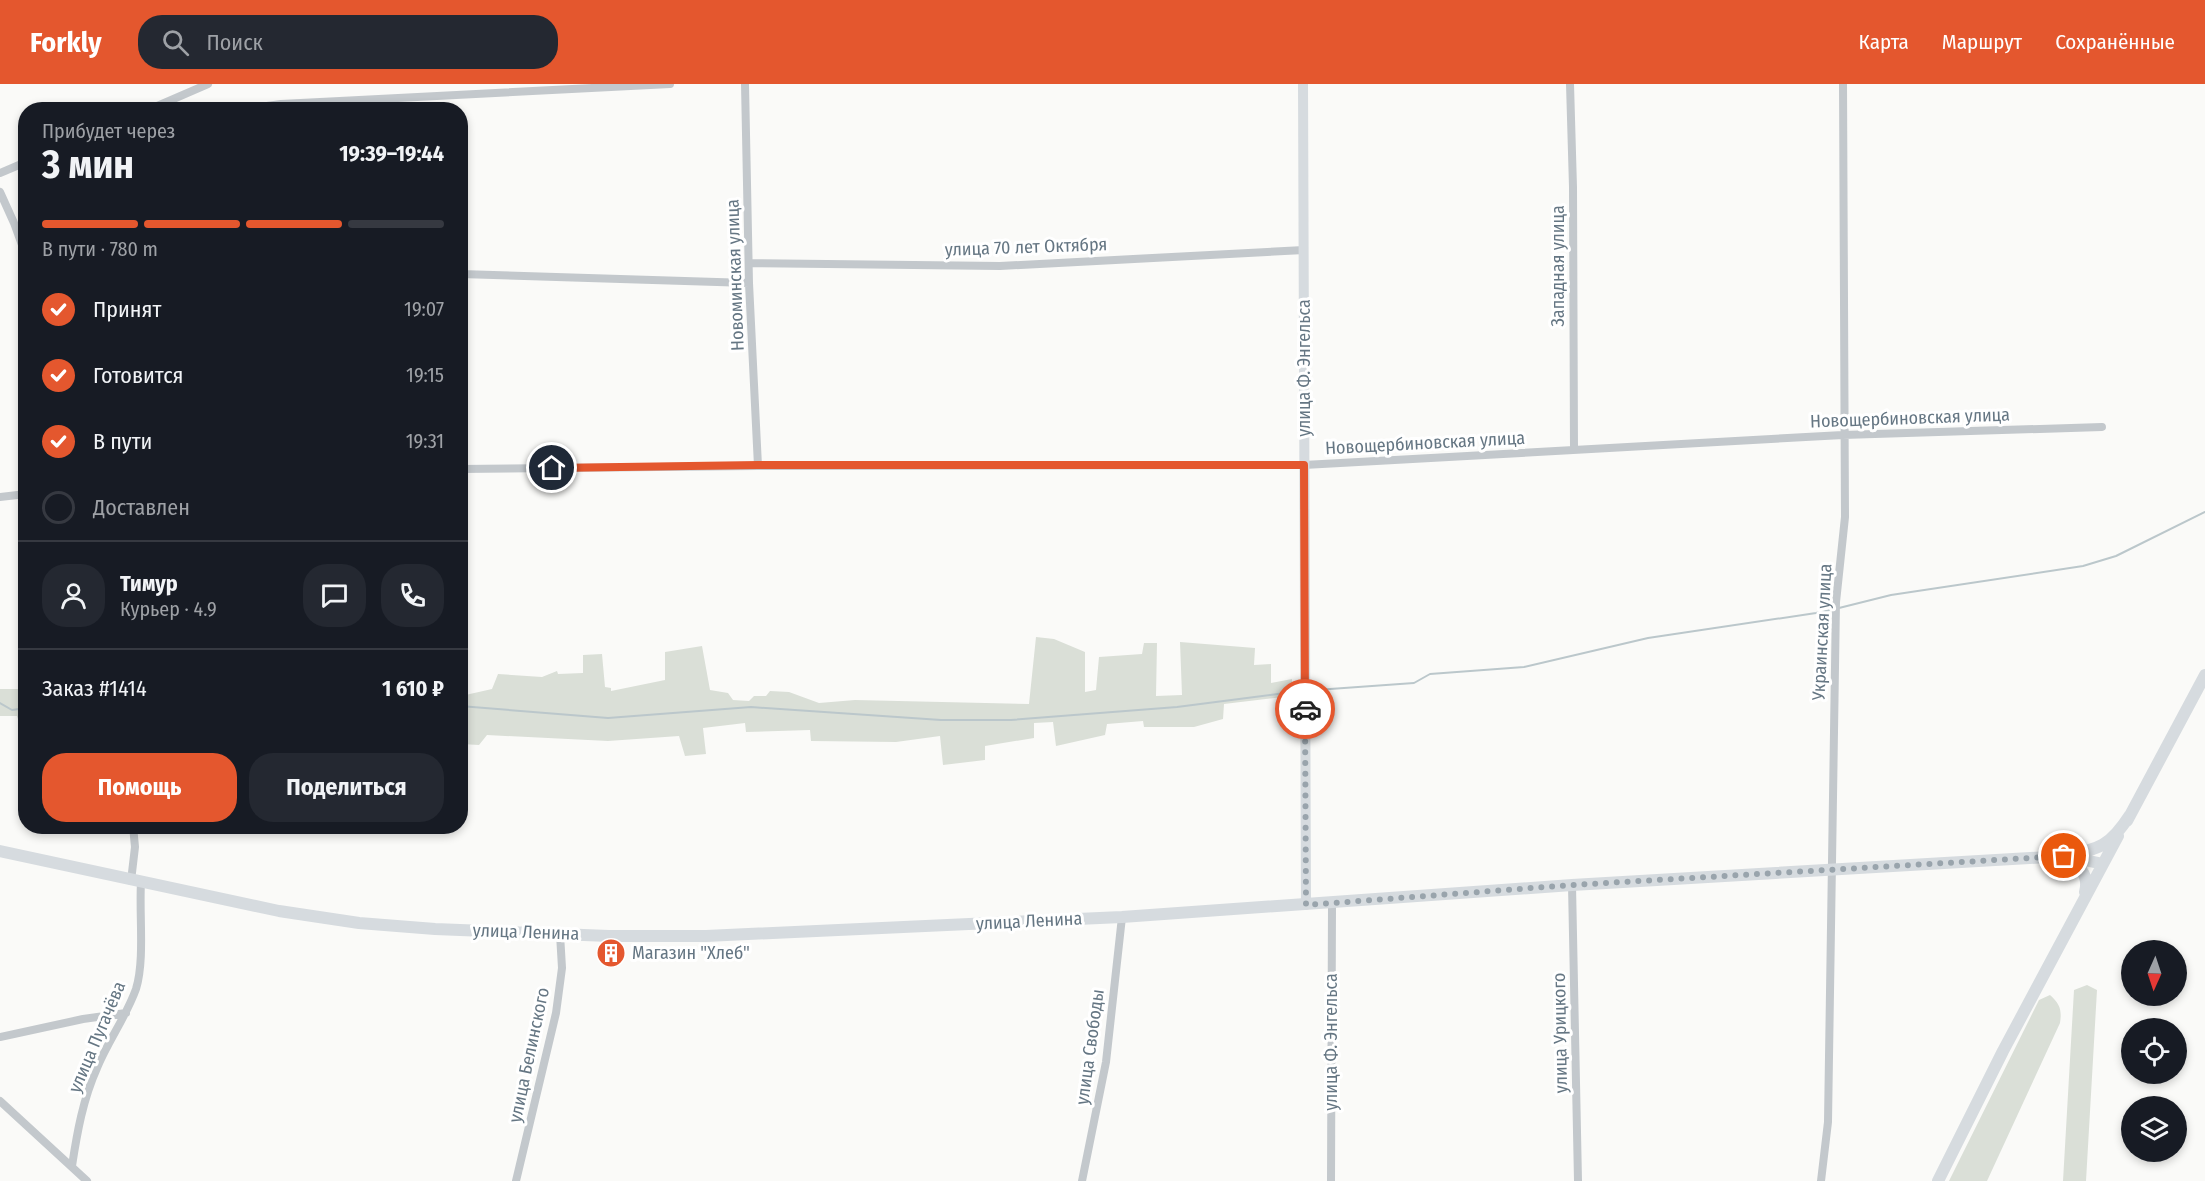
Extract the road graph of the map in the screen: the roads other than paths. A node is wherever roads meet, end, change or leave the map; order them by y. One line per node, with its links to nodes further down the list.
1 (208, 84): 7 (street)
2 (670, 84): 8 (street)
3 (745, 84): 15 (street, Новоминская улица)
4 (1303, 84): 14 (main road, улица Ф. Энгельса)
5 (1570, 84): 20 (street, Западная улица)
6 (1843, 84): 19 (street, Украинская улица)
7 (166, 102)
8 (320, 102)
9 (18, 165): 11 (street)
10 (18, 170): 11 (street)
11 (0, 173)
12 (0, 192): 13 (street)
13 (18, 234)
14 (1304, 250): 15 (street, улица 70 лет Октября); 22 (main road, улица Ф. Энгельса)
15 (749, 263): 17 (street, Новоминская улица)
16 (468, 274): 17 (street)
17 (749, 283): 21 (street, Новоминская улица)
18 (2102, 427): 19 (street, Новощербиновская улица)
19 (1843, 435): 20 (street, Новощербиновская улица); 32 (street, Украинская улица)
20 (1574, 449): 22 (street, Новощербиновская улица)
21 (758, 465): 22 (street, Новощербиновская улица); 23 (street, Новощербиновская улица)
22 (1304, 465): 37 (main road, улица Ф. Энгельса)
23 (468, 469)
24 (18, 495): 25 (street)
25 (0, 497)
26 (2205, 675): 27 (main road)
27 (2130, 815): 30 (main road); 31 (main road)
28 (134, 834): 33 (street, улица Пугачёва)
29 (0, 851): 33 (main road, улица Ленина)
30 (2064, 856): 31 (main road); 32 (main road, улица Ленина); 36 (main road)
31 (2103, 864): 36 (main road)
32 (1830, 870): 34 (main road, улица Ленина); 49 (street, Украинская улица)
33 (136, 882): 39 (main road, улица Ленина); 40 (street, улица Пугачёва)
34 (1572, 885): 35 (main road, улица Ленина); 48 (street, улица Урицкого)
35 (1332, 904): 37 (main road, улица Ленина); 47 (street, улица Ф. Энгельса)
36 (2081, 904): 50 (main road)
37 (1306, 905): 38 (main road, улица Ленина)
38 (1122, 917): 39 (main road, улица Ленина); 46 (street, улица Свободы)
39 (560, 934): 45 (street, улица Белинского)
40 (126, 1013): 41 (street); 43 (street, улица Пугачёва)
41 (0, 1037)
42 (0, 1101): 43 (street)
43 (72, 1166): 44 (street)
44 (87, 1181)
45 (516, 1181)
46 (1082, 1181)
47 (1330, 1181)
48 (1578, 1181)
49 (1821, 1181)
50 (1938, 1181)

